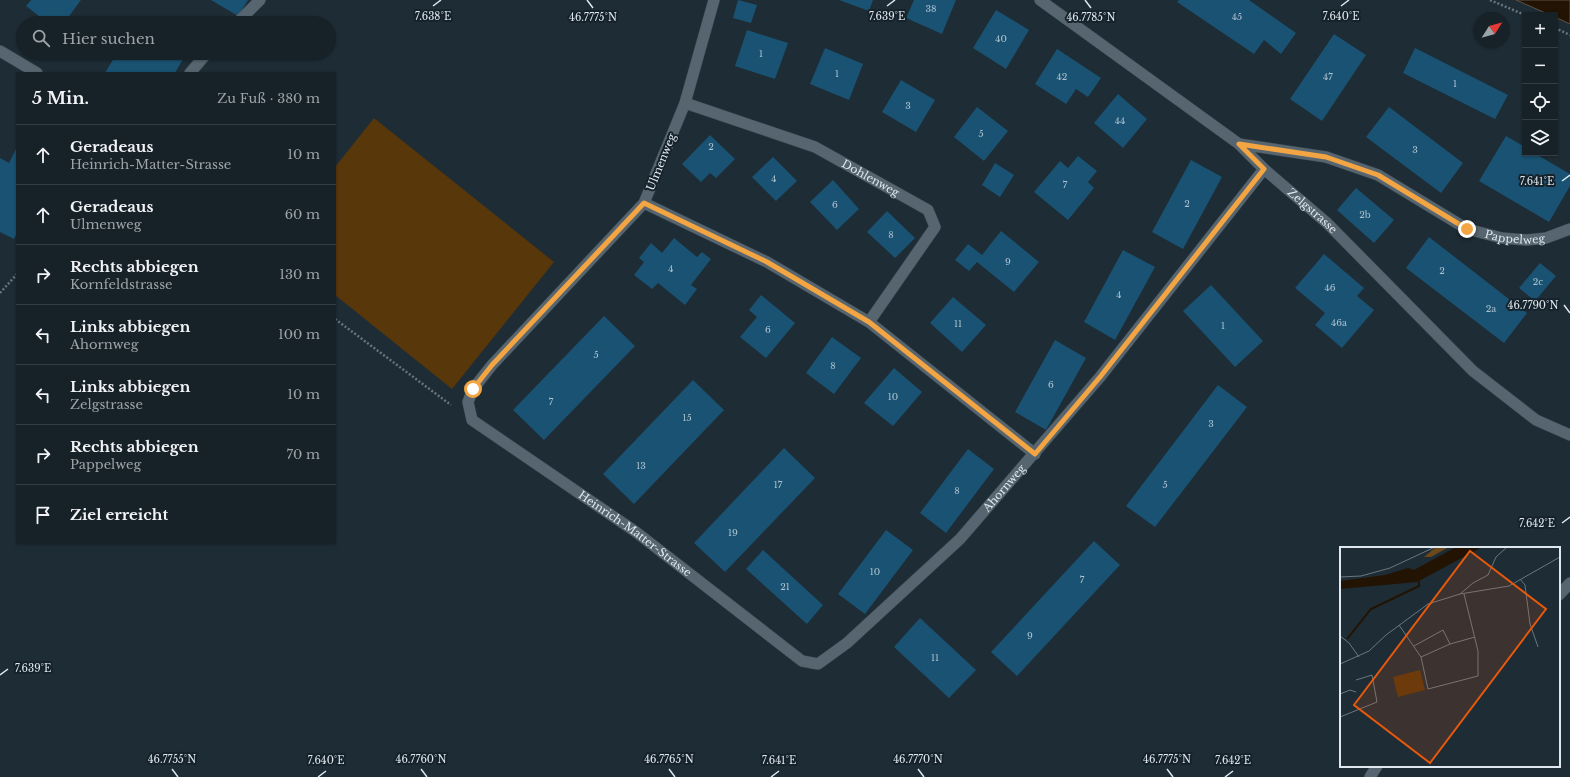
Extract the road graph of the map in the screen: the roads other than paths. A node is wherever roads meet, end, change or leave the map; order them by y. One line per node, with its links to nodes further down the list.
1 (260, 0): 4 (street)
2 (714, 0): 9 (street, Ulmenweg)
3 (1040, 0): 10 (street, Zelgstrasse)
4 (244, 16)
5 (0, 51): 7 (street)
6 (201, 60): 8 (street)
7 (35, 72)
8 (191, 72)
9 (685, 102): 12 (street, Ulmenweg); 14 (street, Dohlenweg)
10 (1239, 144): 11 (street, Zelgstrasse); 13 (street, Pappelweg)
11 (1264, 169): 16 (street, Zelgstrasse); 17 (street, Ahornweg)
12 (644, 203): 14 (street); 15 (street, Ulmenweg)
13 (1570, 229)
14 (869, 322): 17 (street)
15 (472, 420): 20 (street, Heinrich-Matter-Strasse)
16 (1570, 434)
17 (1035, 454): 20 (street, Ahornweg)
18 (1570, 583): 19 (street)
19 (1560, 595)
20 (847, 643)
21 (1376, 767): 22 (street)
22 (1370, 777)

